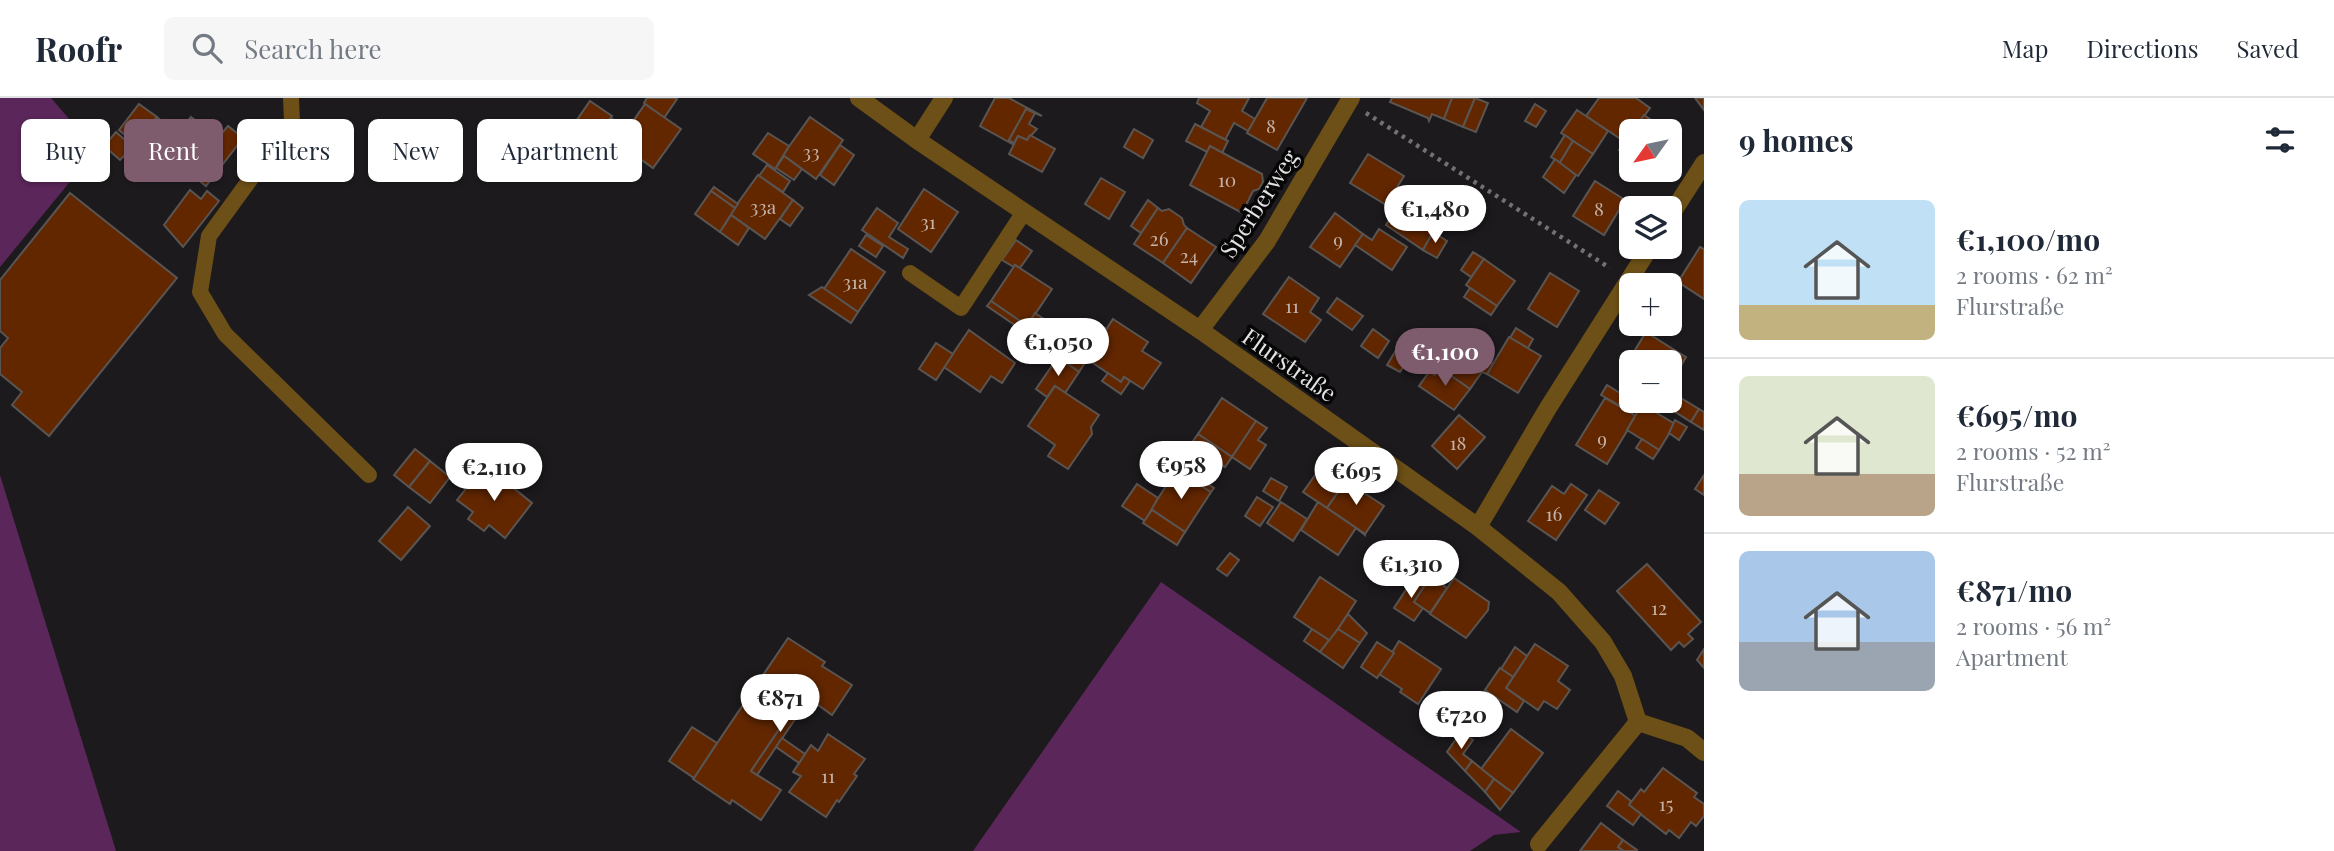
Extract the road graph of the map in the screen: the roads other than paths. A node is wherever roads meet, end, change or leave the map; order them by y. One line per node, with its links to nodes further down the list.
1 (291, 98): 12 (lane)
2 (859, 98): 5 (street, Flurstraße)
3 (944, 98): 5 (street)
4 (1350, 100): 11 (street, Sperberweg)
5 (917, 140): 8 (street, Flurstraße)
6 (1704, 163): 7 (street)
7 (1682, 197)
8 (1024, 212): 10 (lane); 11 (street, Flurstraße)
9 (1642, 259): 13 (street)
10 (910, 273)
11 (1200, 330): 13 (street, Flurstraße)
12 (369, 475)
13 (1478, 527): 14 (street, Flurstraße)
14 (1638, 722): 15 (street); 16 (street)
15 (1704, 752)
16 (1539, 844)

